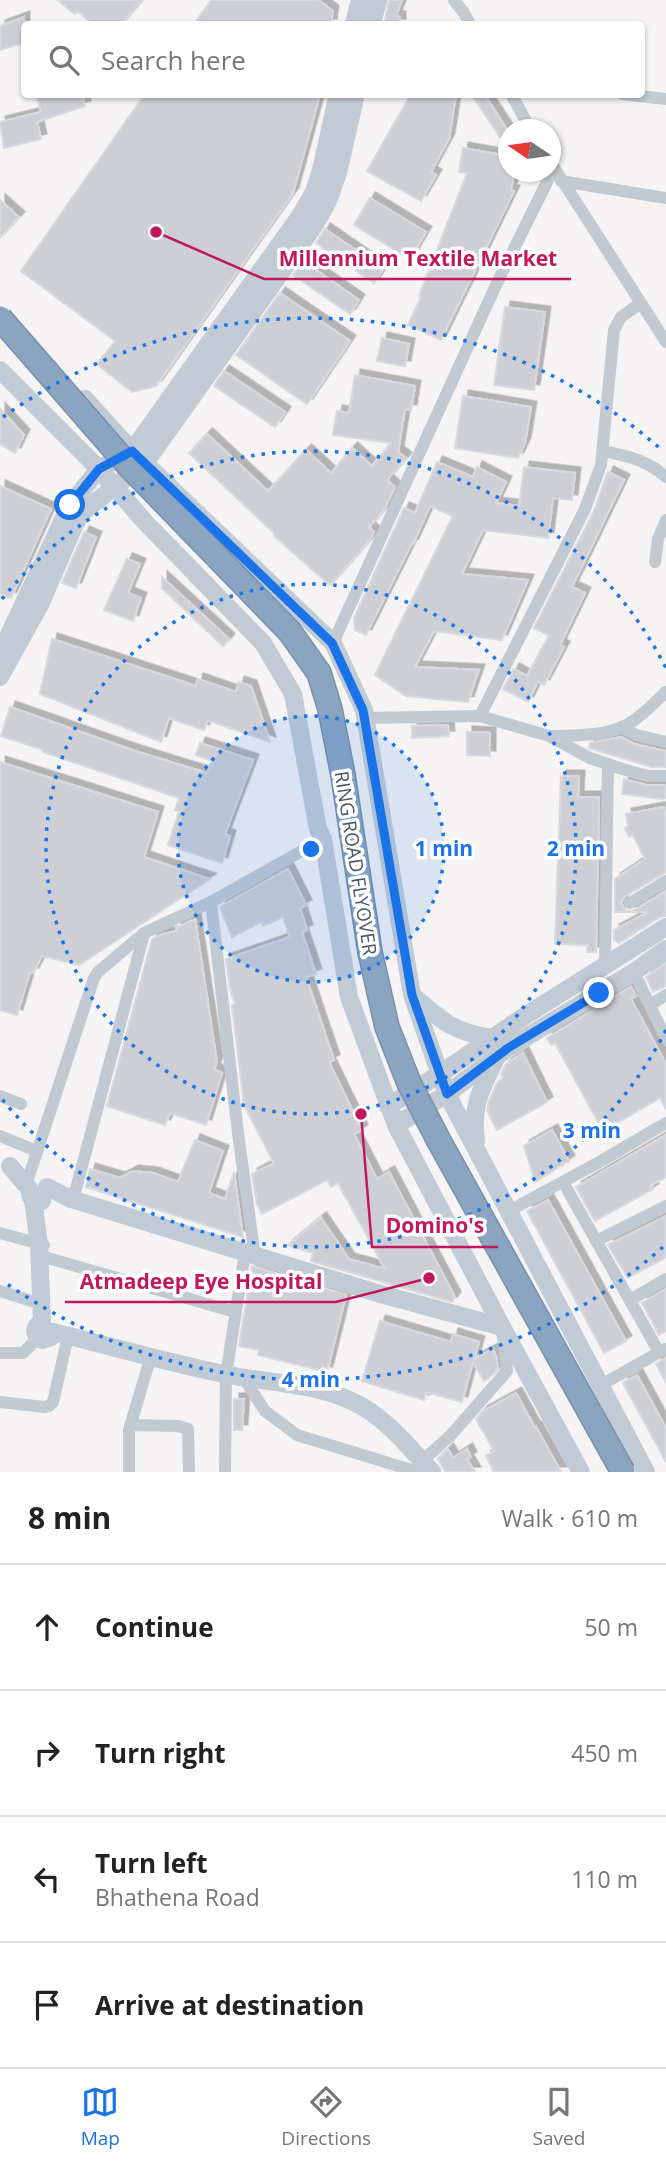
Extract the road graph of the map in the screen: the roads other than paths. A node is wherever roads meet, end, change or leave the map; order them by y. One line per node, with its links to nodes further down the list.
1 (360, 0): 4 (street)
2 (378, 0): 5 (street)
3 (459, 2): 6 (street)
4 (355, 21)
5 (373, 21)
6 (468, 21)
7 (645, 97): 11 (street)
8 (337, 98): 23 (street)
9 (355, 98): 23 (street)
10 (513, 98): 12 (street)
11 (666, 99)
12 (525, 119)
13 (561, 181): 15 (street); 16 (street)
14 (544, 182): 29 (street)
15 (666, 198)
16 (641, 303): 20 (street); 22 (street)
17 (0, 306): 23 (street)
18 (0, 318): 94 (highway, RING ROAD FLYOVER, bridge)
19 (0, 338): 93 (highway, RING ROAD FLYOVER)
20 (666, 342)
21 (0, 370): 24 (street)
22 (603, 451): 25 (street); 33 (street)
23 (139, 457): 24 (street); 26 (street); 29 (street)
24 (99, 469): 26 (street); 30 (street)
25 (666, 477)
26 (114, 487): 31 (street); 40 (street)
27 (666, 520): 28 (street)
28 (655, 562)
29 (332, 643): 34 (street)
30 (0, 654)
31 (0, 677)
32 (666, 692): 35 (street)
33 (480, 716): 34 (street); 36 (street)
34 (365, 718): 49 (street)
35 (621, 727): 36 (street); 37 (street)
36 (549, 736): 38 (street)
37 (666, 742)
38 (608, 764): 39 (street); 47 (street)
39 (666, 776)
40 (323, 839): 42 (street); 58 (street)
41 (666, 881): 43 (street)
42 (211, 902): 45 (street); 73 (street)
43 (630, 903)
44 (666, 927): 47 (street)
45 (144, 933): 63 (street); 67 (street)
46 (666, 949): 48 (street)
47 (605, 966): 53 (street)
48 (634, 972): 51 (street); 53 (street)
49 (412, 995): 53 (street); 54 (street)
50 (666, 995): 51 (street)
51 (650, 1005): 52 (street)
52 (666, 1039)
53 (495, 1047): 54 (street); 55 (street); 62 (street)
54 (440, 1074): 55 (street); 58 (street)
55 (447, 1094): 60 (street); 62 (street)
56 (0, 1096): 57 (street)
57 (21, 1104)
58 (388, 1106): 60 (street)
59 (666, 1123): 65 (street)
60 (396, 1125): 79 (street)
61 (0, 1136): 63 (street)
62 (477, 1149): 69 (street)
63 (37, 1151): 66 (street)
64 (5, 1164): 66 (street)
65 (563, 1182): 69 (street); 71 (street)
66 (36, 1190): 67 (street); 72 (street)
67 (72, 1200): 73 (street)
68 (666, 1206): 71 (street)
69 (509, 1211): 85 (street)
70 (0, 1233): 72 (street)
71 (596, 1241): 76 (street)
72 (45, 1249): 77 (street); 78 (street); 80 (street)
73 (250, 1255): 78 (street); 79 (street)
74 (666, 1279): 76 (street)
75 (0, 1291): 77 (street)
76 (629, 1300): 81 (street)
77 (41, 1304): 80 (street)
78 (235, 1312): 84 (street)
79 (502, 1326): 88 (street); 92 (street)
80 (50, 1330): 82 (street); 83 (street); 86 (street)
81 (662, 1350): 85 (street)
82 (0, 1353)
83 (151, 1356): 84 (street); 87 (street)
84 (234, 1376): 88 (street); 88 (street); 91 (street)
85 (601, 1385): 95 (street)
86 (0, 1402)
87 (131, 1425): 89 (street); 90 (street)
88 (424, 1468)
89 (129, 1472)
90 (189, 1472)
91 (225, 1472)
92 (581, 1472)
93 (607, 1472)
94 (623, 1472)
95 (646, 1472)

